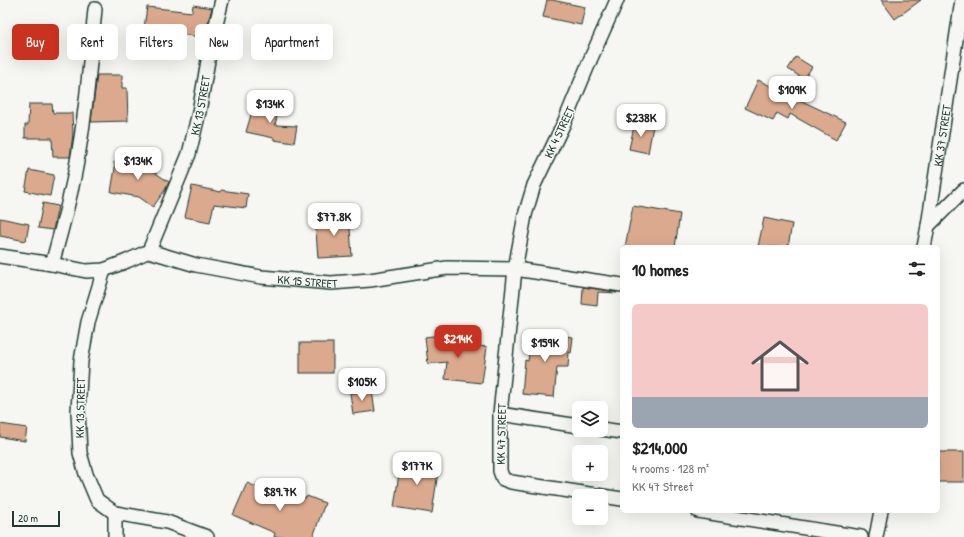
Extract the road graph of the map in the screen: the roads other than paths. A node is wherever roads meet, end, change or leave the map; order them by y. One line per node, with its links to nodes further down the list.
1 (222, 0): 8 (street, KK 13 STREET)
2 (617, 0): 11 (street, KK 4 STREET)
3 (962, 0): 6 (street, KK 37 STREET)
4 (95, 9): 10 (street)
5 (964, 190): 6 (street)
6 (928, 226): 7 (street, KK 37 STREET)
7 (924, 245)
8 (149, 251): 11 (street, KK 15 STREET); 12 (street)
9 (0, 256): 10 (street)
10 (52, 264): 12 (street)
11 (515, 269): 13 (street, KK 15 STREET); 14 (street, KK 47 STREET)
12 (104, 270): 19 (street, KK 13 STREET)
13 (620, 285)
14 (500, 414): 15 (street); 18 (street, KK 47 STREET)
15 (572, 425)
16 (608, 430): 17 (street)
17 (620, 432)
18 (620, 499)
19 (115, 513): 22 (street); 23 (street)
20 (711, 513): 24 (street)
21 (881, 513): 25 (street)
22 (115, 537)
23 (207, 537)
24 (861, 537)
25 (876, 537)

